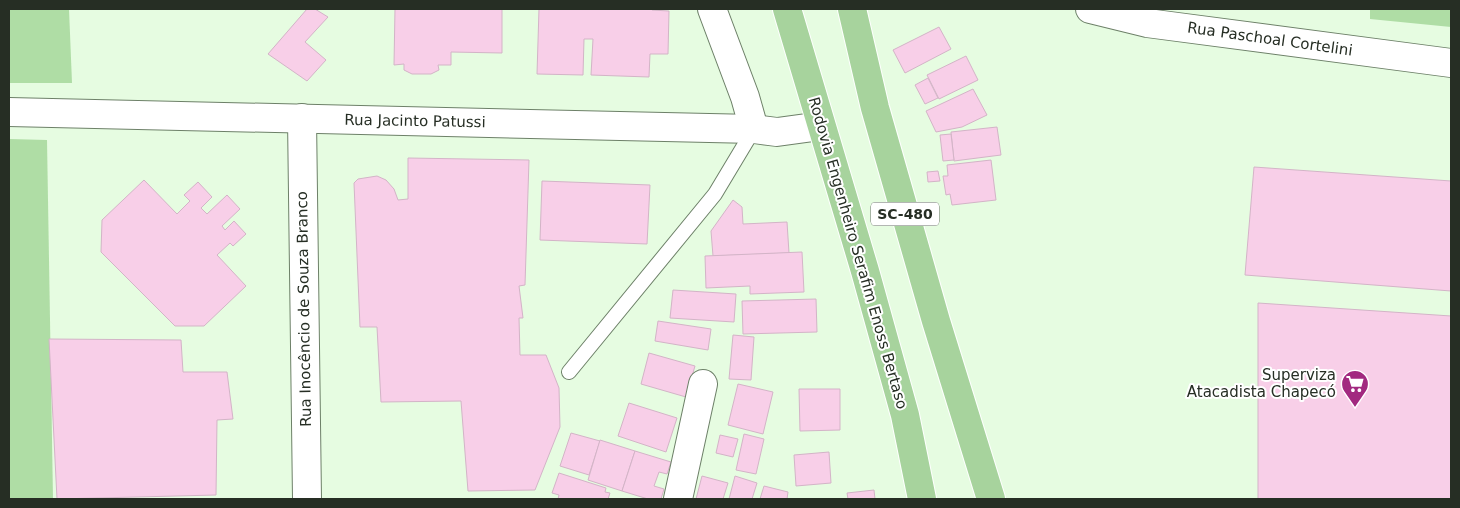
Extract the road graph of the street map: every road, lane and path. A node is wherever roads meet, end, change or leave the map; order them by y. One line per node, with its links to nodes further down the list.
1 (712, 9): 9 (street)
2 (787, 9): 8 (main road, Rodovia Engenheiro Serafim Enoss Bertaso)
3 (852, 9): 15 (main road, SC-480)
4 (1090, 9): 5 (street, Rua Paschoal Cortelini)
5 (1451, 64)
6 (9, 112): 7 (street, Rua Jacinto Patussi)
7 (302, 118): 9 (street, Rua Jacinto Patussi); 12 (street, Rua Inocêncio de Souza Branco)
8 (821, 126): 9 (street, Rua Jacinto Patussi); 14 (main road, Rodovia Engenheiro Serafim Enoss Bertaso)
9 (754, 129): 10 (lane)
10 (569, 372)
11 (703, 384): 13 (street)
12 (307, 499)
13 (678, 499)
14 (922, 499)
15 (991, 499)

